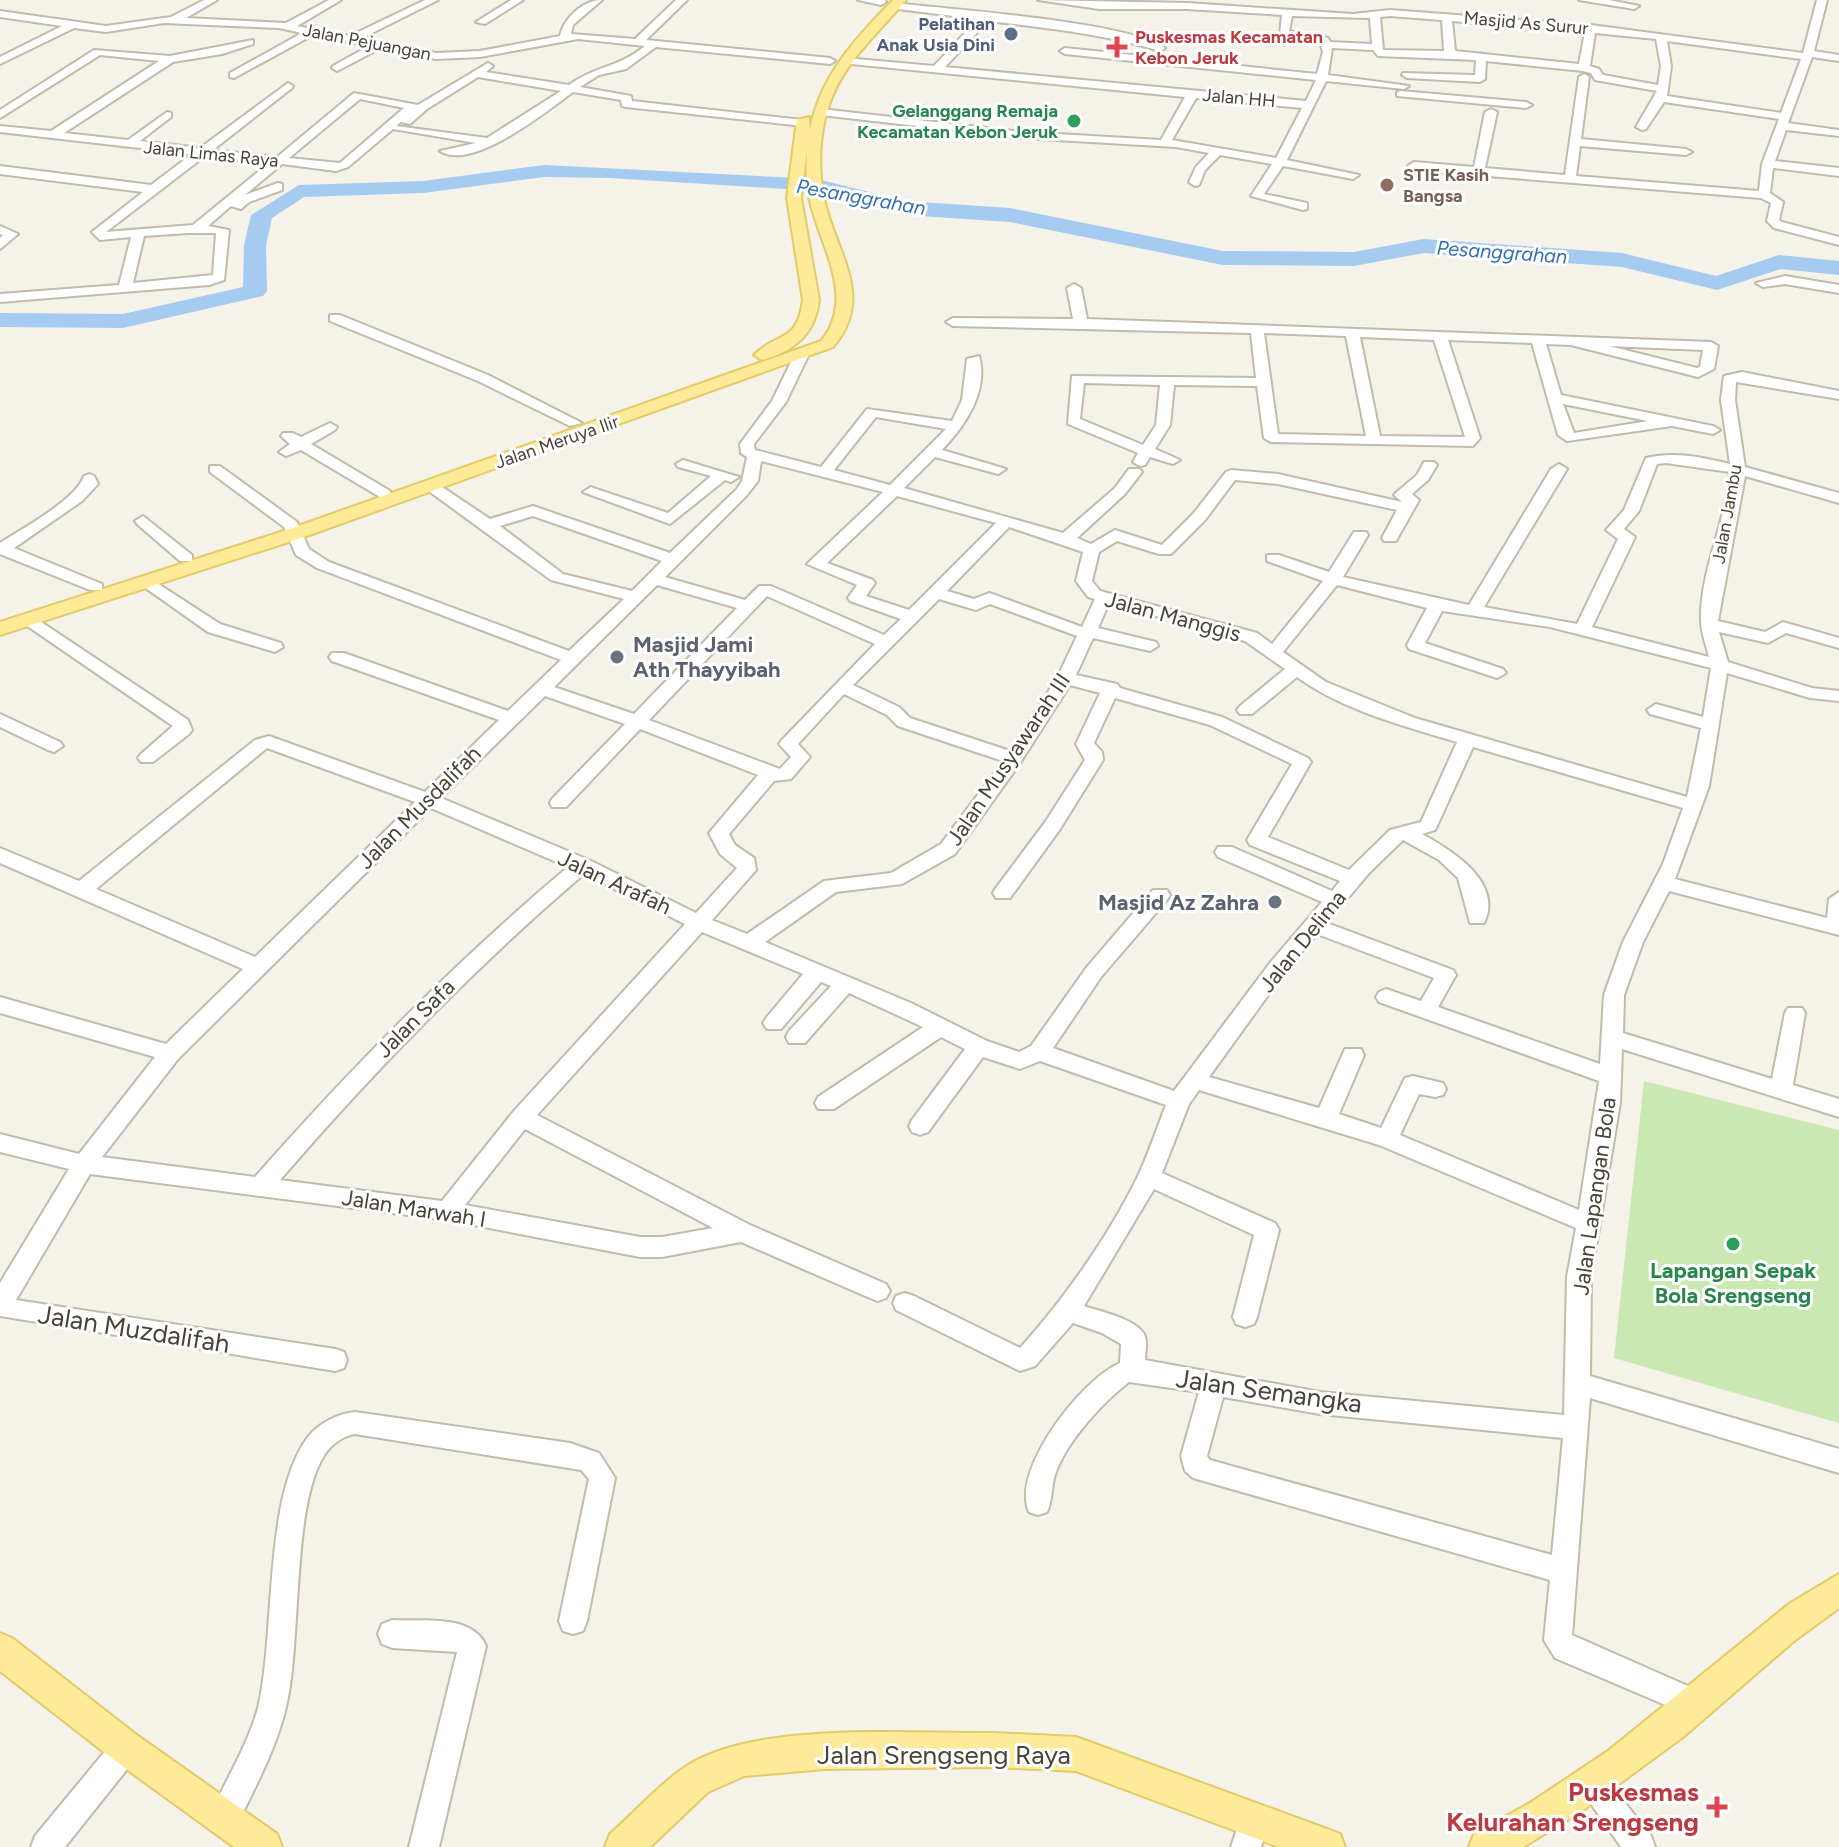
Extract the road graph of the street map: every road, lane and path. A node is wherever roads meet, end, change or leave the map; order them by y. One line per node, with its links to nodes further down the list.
1 (10, 0): 18 (street)
2 (179, 0): 13 (street)
3 (336, 0): 28 (street)
4 (433, 0): 35 (street)
5 (518, 0): 26 (street)
6 (597, 0): 33 (street)
7 (682, 0): 38 (street)
8 (863, 0): 14 (street)
9 (1043, 0): 15 (street, Masjid As Surur)
10 (1315, 0): 21 (street)
11 (1584, 0): 16 (street)
12 (1822, 0): 49 (street)
13 (208, 2): 25 (street)
14 (890, 2): 24 (street); 54 (main road)
15 (1102, 3): 17 (street, Masjid As Surur); 30 (street)
16 (1635, 3): 32 (street)
17 (1225, 4): 19 (street, Masjid As Surur)
18 (0, 5)
19 (1287, 13): 21 (street, Masjid As Surur); 41 (street)
20 (0, 14): 27 (street, Jalan Pejuangan)
21 (1313, 15): 22 (street, Masjid As Surur)
22 (1375, 16): 23 (street, Masjid As Surur); 43 (street)
23 (1447, 17): 29 (street, Masjid As Surur); 48 (street)
24 (985, 18): 30 (street); 57 (street)
25 (174, 20): 27 (street, Jalan Pejuangan); 28 (street, Jalan Pejuangan)
26 (481, 22)
27 (71, 25): 39 (street)
28 (287, 27): 31 (street, Jalan Pejuangan)
29 (1591, 28): 32 (street, Masjid As Surur); 59 (street)
30 (1083, 29): 45 (street); 46 (street)
31 (311, 32): 35 (street, Jalan Pejuangan); 61 (street)
32 (1632, 33): 34 (street, Masjid As Surur)
33 (565, 36): 38 (street, Jalan Pejuangan); 44 (street, Jalan Pejuangan)
34 (1661, 37): 49 (street, Masjid As Surur); 69 (street)
35 (350, 40): 42 (street, Jalan Pejuangan)
36 (13, 41): 39 (street)
37 (249, 42): 52 (street)
38 (637, 42): 40 (street, Jalan Pejuangan)
39 (29, 43): 53 (street)
40 (653, 44): 54 (street, Jalan Pejuangan); 67 (street)
41 (1326, 45): 43 (street); 62 (street)
42 (377, 46): 44 (street, Jalan Pejuangan); 56 (street)
43 (1378, 47): 47 (street)
44 (514, 48): 60 (street)
45 (1160, 48)
46 (1065, 51): 55 (street); 63 (street)
47 (1407, 54): 48 (street); 65 (street)
48 (1450, 54): 50 (street)
49 (1808, 55): 51 (street, Masjid As Surur); 78 (street)
50 (1481, 56): 59 (street); 65 (street)
51 (1839, 58)
52 (170, 59): 75 (street); 84 (street)
53 (0, 61)
54 (837, 61): 57 (street, Jalan Pejuangan); 73 (main road, Jalan Meruya Ilir); 79 (main road, Jalan Meruya Ilir)
55 (1056, 61)
56 (337, 68)
57 (936, 70): 64 (street, Jalan HH)
58 (1047, 70): 64 (street)
59 (1584, 73): 69 (street); 86 (street)
60 (479, 74): 67 (street); 85 (street)
61 (234, 75)
62 (1323, 76): 63 (street); 65 (street); 70 (street)
63 (1169, 77): 64 (street, Jalan HH); 68 (street, Jalan HH)
64 (1038, 80)
65 (1404, 85): 71 (street); 72 (street)
66 (288, 86): 91 (street)
67 (569, 88): 79 (street); 85 (street)
68 (1192, 94): 70 (street, Jalan HH); 87 (street)
69 (1662, 94): 78 (street); 80 (street)
70 (1309, 105): 94 (street)
71 (1526, 105)
72 (1395, 109)
73 (821, 110): 77 (street); 81 (main road, Jalan Meruya Ilir); 87 (street)
74 (1491, 112): 98 (street)
75 (0, 115)
76 (167, 115): 88 (street)
77 (959, 122)
78 (1784, 122): 83 (street); 95 (street)
79 (802, 126): 81 (main road); 115 (main road, Jalan Meruya Ilir)
80 (1642, 127)
81 (817, 128): 114 (main road, Jalan Meruya Ilir)
82 (0, 129): 84 (street, Jalan Limas Raya)
83 (1839, 133)
84 (53, 135): 88 (street, Jalan Limas Raya)
85 (484, 141): 89 (street)
86 (1574, 142): 92 (street); 101 (street)
87 (1165, 143): 90 (street)
88 (130, 144): 91 (street, Jalan Limas Raya)
89 (446, 151)
90 (1218, 151): 94 (street); 102 (street)
91 (198, 152): 93 (street, Jalan Limas Raya); 104 (street)
92 (1686, 152)
93 (277, 161): 93 (street, Jalan Limas Raya); 108 (street)
94 (1280, 162): 100 (street); 106 (street)
95 (1768, 164): 99 (street); 105 (street)
96 (1414, 166): 98 (street)
97 (0, 170): 104 (street)
98 (1479, 170): 101 (street)
99 (1839, 172)
100 (1353, 175)
101 (1570, 178): 105 (street)
102 (1195, 182)
103 (278, 187): 109 (street)
104 (151, 189): 110 (street)
105 (1770, 198): 112 (street)
106 (1303, 206)
107 (0, 230): 113 (street)
108 (196, 230): 109 (street); 110 (street); 111 (street)
109 (223, 230): 117 (street)
110 (100, 236): 111 (street)
111 (138, 236): 117 (street)
112 (1839, 241)
113 (0, 245)
114 (833, 252): 115 (main road); 129 (main road, Jalan Meruya Ilir)
115 (803, 255): 136 (main road, Jalan Meruya Ilir)
116 (1763, 283): 119 (street)
117 (125, 288): 120 (street)
118 (1074, 288): 123 (street)
119 (1839, 289)
120 (0, 298)
121 (335, 318): 136 (street)
122 (953, 322): 123 (street)
123 (1081, 326): 124 (street)
124 (1257, 330): 125 (street); 132 (street)
125 (1353, 335): 126 (street); 141 (street)
126 (1440, 338): 127 (street); 141 (street)
127 (1538, 341): 128 (street); 134 (street)
128 (1572, 341): 128 (street)
129 (801, 356): 144 (street); 152 (main road, Jalan Meruya Ilir)
130 (974, 359): 137 (street)
131 (1167, 381): 132 (street); 146 (street); 146 (street)
132 (1264, 382): 141 (street)
133 (1839, 395): 153 (street, Jalan Jambu)
134 (1555, 398): 135 (street); 135 (street)
135 (1671, 422): 139 (street)
136 (575, 423): 152 (main road, Jalan Meruya Ilir)
137 (957, 426): 143 (street); 154 (street)
138 (330, 427): 140 (street)
139 (1713, 430)
140 (294, 440): 142 (street); 161 (street)
141 (1374, 441)
142 (286, 452)
143 (933, 452): 150 (street); 159 (street)
144 (755, 456): 154 (street); 157 (street)
145 (1173, 460): 146 (street)
146 (1139, 462): 170 (street)
147 (683, 464): 155 (street)
148 (1429, 465): 163 (street)
149 (215, 469): 168 (street)
150 (998, 469)
151 (1559, 469): 187 (street)
152 (463, 470): 158 (main road, Jalan Meruya Ilir); 161 (main road, Jalan Meruya Ilir)
153 (1738, 470): 162 (street); 191 (street, Jalan Jambu); 193 (street)
154 (824, 473): 159 (street)
155 (722, 475): 157 (street); 160 (street)
156 (89, 479): 171 (street)
157 (750, 481): 175 (street, Jalan Musdalifah)
158 (431, 486): 166 (street); 168 (main road, Jalan Meruya Ilir)
159 (894, 489): 165 (street); 188 (street)
160 (591, 492)
161 (385, 494): 168 (main road, Jalan Meruya Ilir)
162 (1839, 498)
163 (1407, 508): 169 (street); 172 (street)
164 (143, 521): 173 (street)
165 (1006, 521): 170 (street); 182 (street)
166 (488, 525): 175 (street); 183 (street)
167 (1360, 535): 178 (street)
168 (295, 536): 173 (main road, Jalan Meruya Ilir); 179 (main road, Jalan Meruya Ilir); 201 (street)
169 (1390, 538)
170 (1066, 539): 172 (street)
171 (1, 549): 180 (street)
172 (1092, 550): 184 (street, Jalan Manggis)
173 (186, 558): 180 (main road, Jalan Meruya Ilir)
174 (1273, 558): 178 (street)
175 (674, 560): 177 (street, Jalan Musdalifah)
176 (779, 578): 181 (street)
177 (654, 579): 183 (street, Jalan Musdalifah); 186 (street)
178 (1333, 579): 185 (street); 199 (street)
179 (146, 581): 189 (main road, Jalan Meruya Ilir); 198 (street)
180 (96, 587): 190 (main road, Jalan Meruya Ilir)
181 (765, 589): 186 (street); 195 (street)
182 (933, 592): 188 (street); 194 (street)
183 (637, 597): 201 (street, Jalan Musdalifah)
184 (1104, 597): 194 (street, Jalan Musyawarah III); 199 (street, Jalan Manggis)
185 (1437, 605): 187 (street); 204 (street)
186 (751, 607): 214 (street)
187 (1475, 609): 193 (street)
188 (909, 616): 195 (street)
189 (29, 619): 192 (main road, Jalan Meruya Ilir); 218 (street)
190 (0, 620)
191 (1709, 624): 196 (street); 202 (street, Jalan Jambu)
192 (0, 629)
193 (1582, 630): 202 (street)
194 (1086, 632): 197 (street); 205 (street, Jalan Musyawarah III)
195 (883, 641): 206 (street)
196 (1839, 643)
197 (1150, 646)
198 (275, 647)
199 (1275, 651): 203 (street, Jalan Manggis)
200 (338, 657): 212 (street)
201 (571, 658): 207 (street, Jalan Musdalifah)
202 (1720, 665): 209 (street); 215 (street, Jalan Lapangan Bola)
203 (1295, 670): 210 (street); 216 (street, Jalan Manggis)
204 (1497, 673)
205 (1066, 678): 208 (street); 219 (street, Jalan Musyawarah III)
206 (841, 686): 219 (street); 220 (street)
207 (540, 688): 212 (street, Jalan Musdalifah); 214 (street)
208 (1111, 688): 228 (street); 231 (street)
209 (1839, 696)
210 (1246, 710)
211 (1656, 710): 215 (street)
212 (509, 717): 221 (street, Jalan Musdalifah)
213 (0, 720): 217 (street)
214 (637, 721): 220 (street); 222 (street)
215 (1708, 724): 223 (street, Jalan Lapangan Bola)
216 (1467, 741): 223 (street, Jalan Manggis); 224 (street, Jalan Delima)
217 (54, 746)
218 (147, 758)
219 (1014, 759): 239 (street, Jalan Musyawarah III)
220 (775, 774): 236 (street)
221 (429, 800): 227 (street, Jalan Arafah); 230 (street, Jalan Arafah); 240 (street, Jalan Musdalifah)
222 (559, 803)
223 (1693, 805): 229 (street, Jalan Lapangan Bola)
224 (1404, 832): 228 (street, Jalan Delima); 235 (street)
225 (1225, 852): 233 (street)
226 (0, 855): 230 (street)
227 (582, 865): 236 (street, Jalan Arafah); 269 (street, Jalan Safa)
228 (1352, 879): 233 (street, Jalan Delima)
229 (1662, 882): 238 (street); 250 (street, Jalan Lapangan Bola)
230 (81, 890): 240 (street)
231 (1003, 893)
232 (1160, 895): 252 (street)
233 (1333, 899): 237 (street, Jalan Delima)
234 (1839, 899): 238 (street)
235 (1477, 918)
236 (698, 922): 239 (street, Jalan Arafah); 262 (street)
237 (1312, 925): 245 (street); 256 (street, Jalan Delima)
238 (1838, 927)
239 (749, 943): 241 (street, Jalan Arafah)
240 (256, 966): 253 (street, Jalan Musdalifah)
241 (817, 972): 242 (street, Jalan Arafah); 247 (street)
242 (846, 983): 248 (street, Jalan Arafah); 249 (street)
243 (1386, 997): 245 (street)
244 (0, 1005): 253 (street)
245 (1426, 1010): 255 (street)
246 (1795, 1013): 258 (street)
247 (774, 1023)
248 (939, 1027): 251 (street, Jalan Arafah); 260 (street)
249 (797, 1037)
250 (1611, 1037): 255 (street, Jalan Lapangan Bola); 258 (street)
251 (979, 1047): 252 (street, Jalan Arafah); 264 (street)
252 (1039, 1052): 259 (street, Jalan Arafah)
253 (170, 1053): 267 (street, Jalan Musdalifah)
254 (1353, 1055): 263 (street)
255 (1610, 1076): 271 (street, Jalan Lapangan Bola)
256 (1195, 1081): 259 (street, Jalan Delima); 263 (street)
257 (1435, 1089): 265 (street)
258 (1781, 1090): 261 (street)
259 (1179, 1101): 268 (street, Jalan Delima)
260 (826, 1103)
261 (1839, 1108)
262 (522, 1117): 270 (street); 272 (street)
263 (1326, 1118): 265 (street)
264 (920, 1126)
265 (1387, 1139): 271 (street)
266 (0, 1143): 267 (street, Jalan Marwah I)
267 (84, 1164): 269 (street, Jalan Marwah I); 276 (street, Jalan Muzdalifah)
268 (1151, 1170): 275 (street, Jalan Delima); 277 (street)
269 (262, 1185): 270 (street, Jalan Marwah I)
270 (447, 1211): 272 (street, Jalan Marwah I)
271 (1587, 1223): 280 (street, Jalan Lapangan Bola)
272 (742, 1232): 273 (street)
273 (878, 1291)
274 (905, 1303): 275 (street, Jalan Delima)
275 (1068, 1311): 279 (street)
276 (4, 1313): 278 (street, Jalan Muzdalifah)
277 (1245, 1317)
278 (335, 1360)
279 (1132, 1369): 281 (street, Jalan Semangka); 284 (street)
280 (1578, 1383): 282 (street, Jalan Lapangan Bola); 283 (street)
281 (1214, 1385): 282 (street, Jalan Semangka); 285 (street)
282 (1577, 1428): 285 (street, Jalan Lapangan Bola)
283 (1839, 1461)
284 (1038, 1503)
285 (1562, 1571): 290 (street, Jalan Lapangan Bola)
286 (1839, 1590): 290 (main road)
287 (573, 1621): 293 (street)
288 (392, 1634): 297 (street)
289 (0, 1650): 291 (main road)
290 (1696, 1704): 292 (main road)
291 (126, 1748): 293 (main road); 295 (street)
292 (1593, 1785): 300 (main road); 301 (street)
293 (223, 1820): 296 (main road)
294 (1251, 1833): 298 (main road, Jalan Srengseng Raya); 299 (main road, Jalan Srengseng Raya)
295 (46, 1847)
296 (264, 1847)
297 (424, 1847)
298 (623, 1847)
299 (1327, 1847)
300 (1487, 1847)
301 (1640, 1847)

